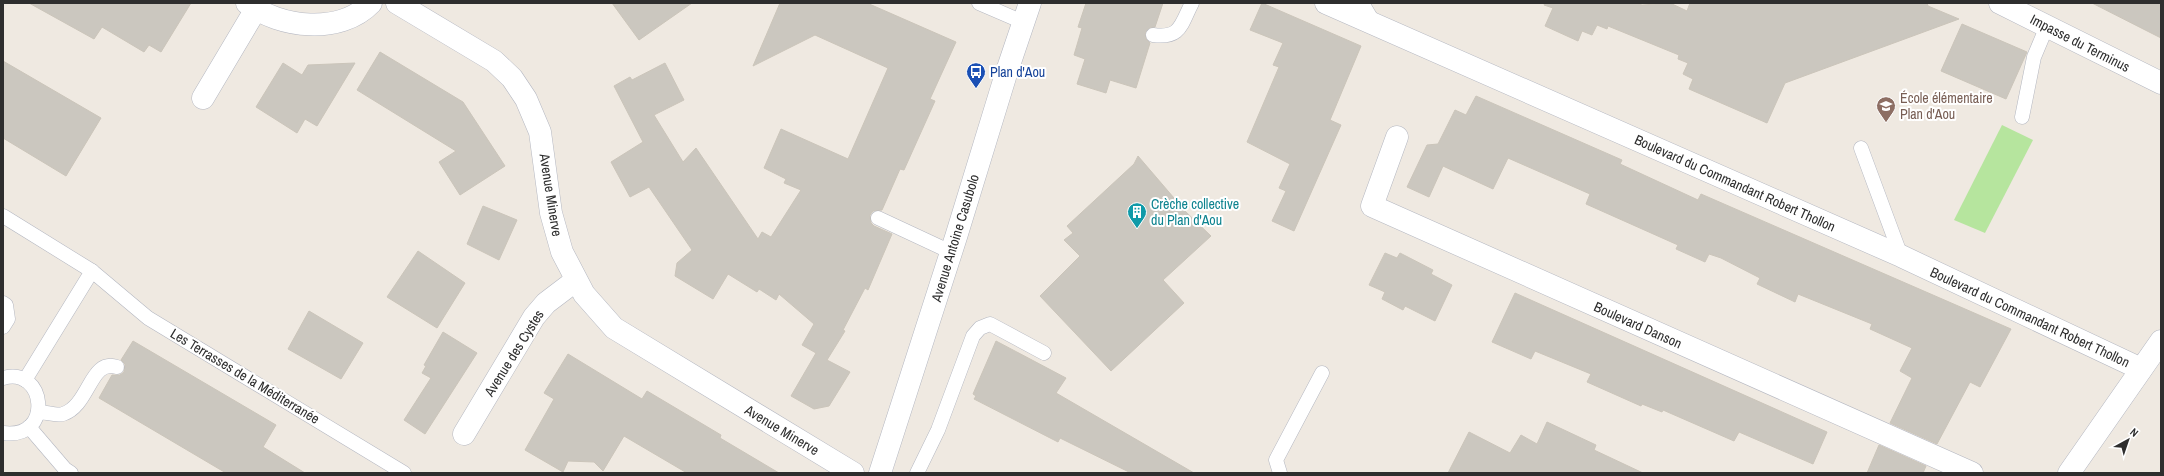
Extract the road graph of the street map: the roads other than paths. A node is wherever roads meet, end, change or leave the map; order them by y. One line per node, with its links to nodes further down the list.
1 (371, 3): 8 (street)
2 (397, 3): 23 (street, Avenue Minerve)
3 (979, 3): 9 (lane)
4 (1192, 3): 12 (lane)
5 (1326, 3): 10 (street, Boulevard du Commandant Robert Thollon)
6 (1362, 3): 10 (lane)
7 (2000, 3): 11 (street, Impasse du Terminus)
8 (252, 6): 14 (street)
9 (1027, 13): 20 (street, Avenue Antoine Casubolo)
10 (1375, 25): 21 (street, Boulevard du Commandant Robert Thollon)
11 (2047, 26): 13 (street, Impasse du Terminus); 15 (lane)
12 (1153, 35)
13 (2161, 83)
14 (203, 98)
15 (2022, 117)
16 (1397, 137): 44 (street, Boulevard Danson)
17 (1861, 148): 21 (lane)
18 (3, 216): 22 (lane, Les Terrasses de la Méditerranée)
19 (878, 218): 20 (lane)
20 (951, 252): 41 (street, Avenue Antoine Casubolo)
21 (1901, 256): 29 (street, Boulevard du Commandant Robert Thollon)
22 (92, 271): 32 (lane); 39 (lane, Les Terrasses de la Méditerranée)
23 (575, 281): 36 (street, Avenue des Cystes); 40 (street, Avenue Minerve)
24 (3, 303): 25 (lane)
25 (3, 327)
26 (2161, 341): 29 (street)
27 (1044, 353): 42 (lane)
28 (117, 367): 33 (lane)
29 (2141, 369): 37 (street)
30 (1322, 373): 43 (lane)
31 (3, 378): 32 (lane)
32 (25, 380): 33 (lane)
33 (38, 412): 34 (lane)
34 (29, 427): 35 (lane); 38 (lane)
35 (3, 433)
36 (464, 434)
37 (2071, 472)
38 (71, 473)
39 (404, 473)
40 (853, 473)
41 (880, 473)
42 (917, 473)
43 (1280, 473)
44 (1972, 473)

